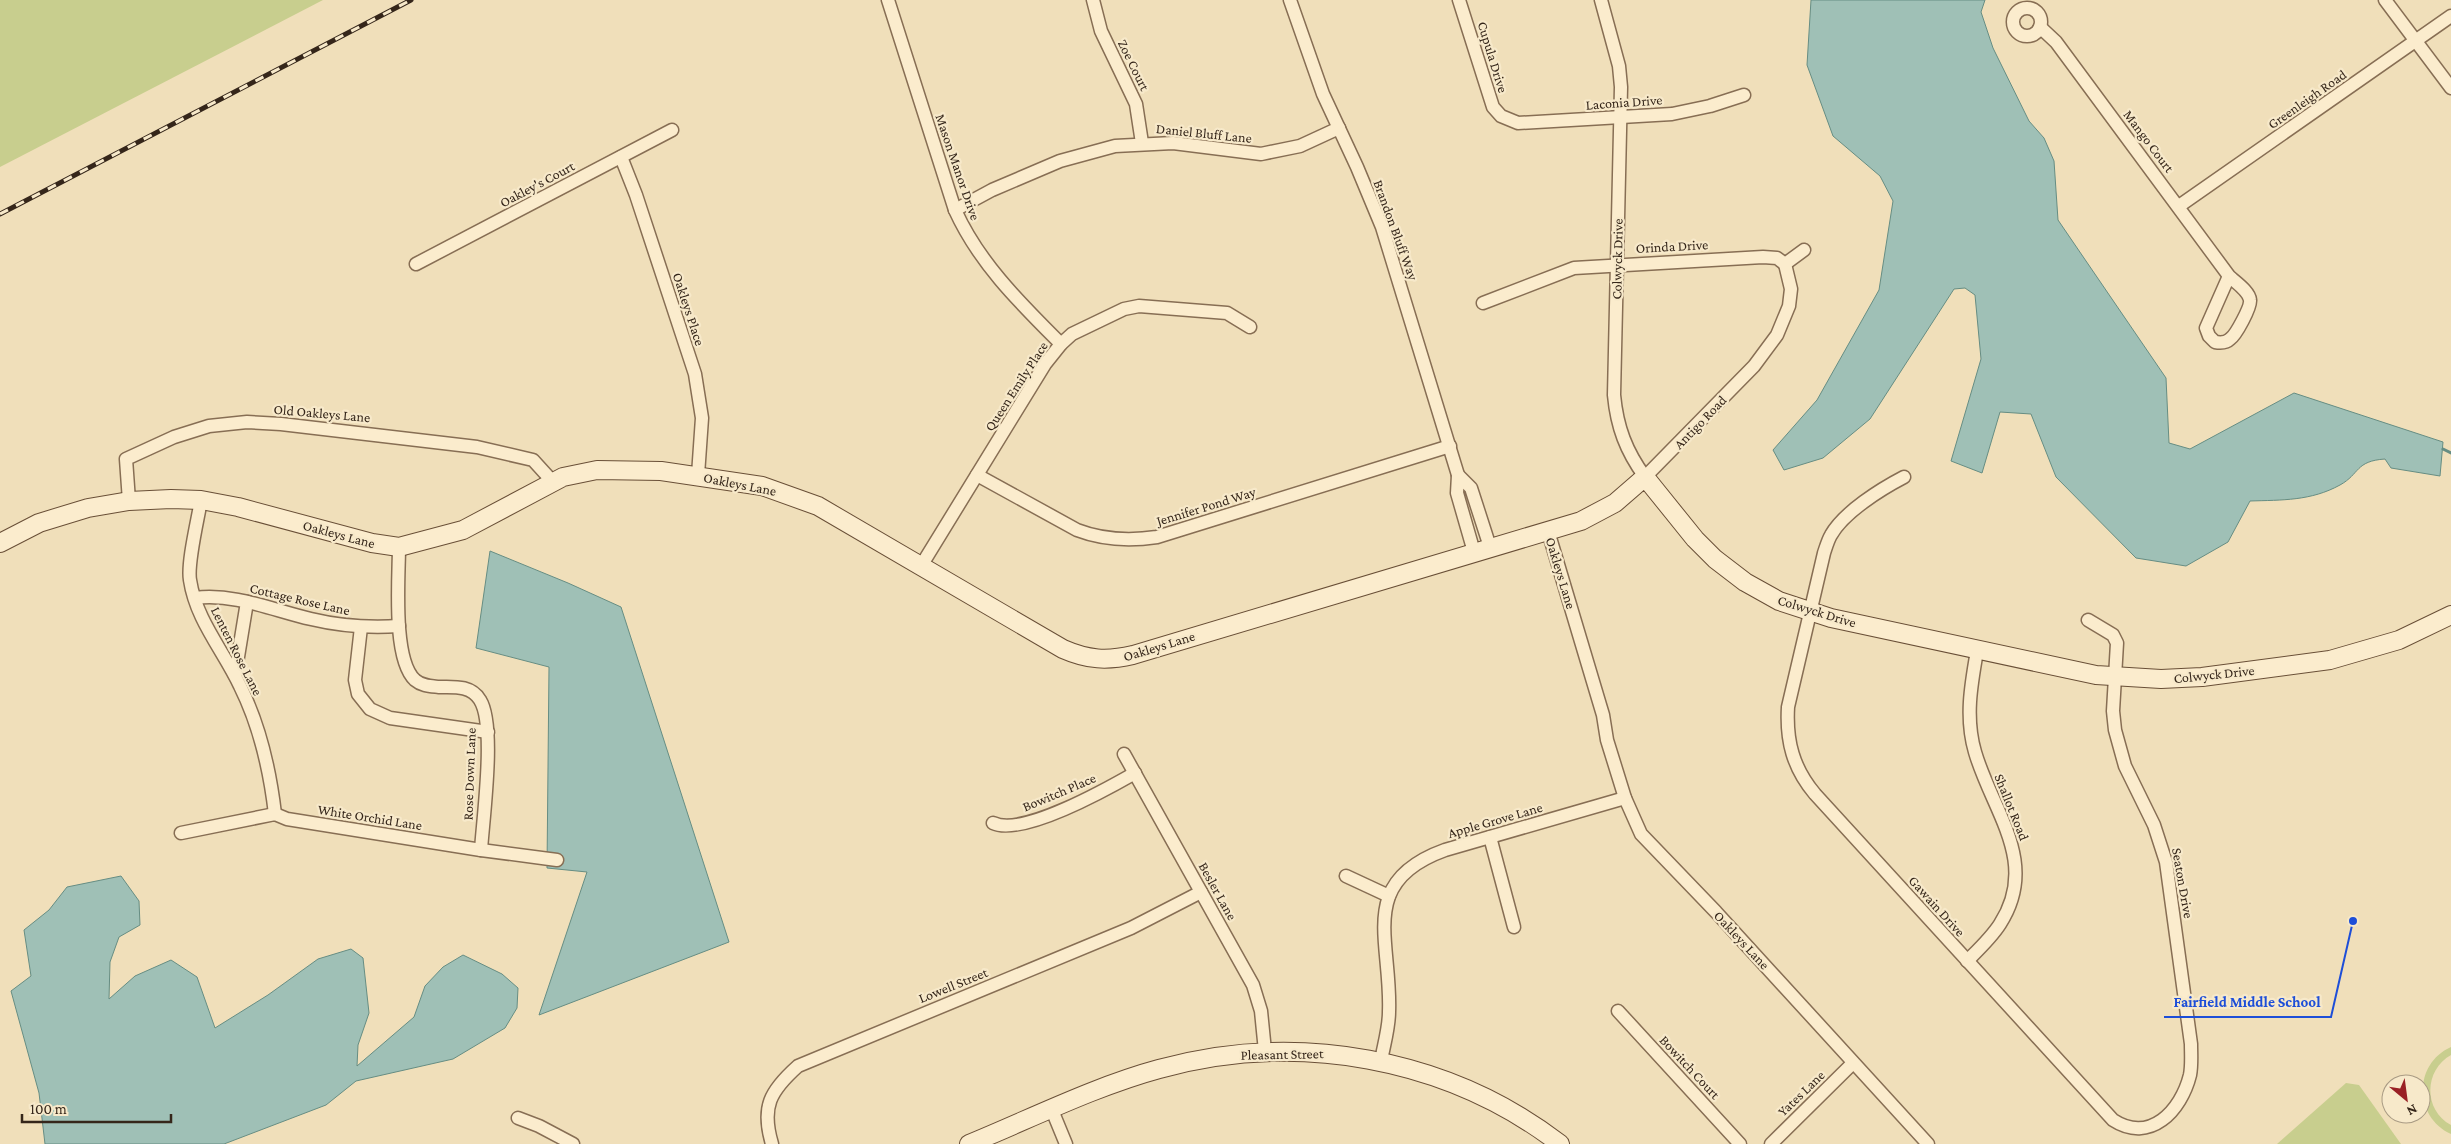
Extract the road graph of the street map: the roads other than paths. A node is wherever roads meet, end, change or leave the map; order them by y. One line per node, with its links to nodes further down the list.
1 (888, 0): 19 (street, Mason Manor Drive)
2 (1093, 0): 16 (street, Zoe Court)
3 (1290, 0): 14 (street, Brandon Bluff Way)
4 (1459, 0): 12 (street, Cupula Drive)
5 (1600, 0): 13 (street, Colwyck Drive)
6 (2385, 0): 9 (street)
7 (2451, 16): 9 (street, Greenleigh Road)
8 (2040, 27): 18 (street, Mango Court)
9 (2416, 42): 10 (street); 18 (street, Greenleigh Road)
10 (2451, 88)
11 (1744, 95): 13 (street, Laconia Drive)
12 (1505, 118): 13 (street, Laconia Drive)
13 (1621, 118): 22 (street, Colwyck Drive)
14 (1339, 128): 16 (street, Daniel Bluff Lane); 28 (street, Brandon Bluff Way)
15 (672, 130): 17 (street, Oakley's Court)
16 (1142, 143): 19 (street, Daniel Bluff Lane)
17 (621, 156): 21 (street, Oakley's Court); 29 (street, Oakleys Place)
18 (2178, 206): 24 (street, Mango Court)
19 (955, 210): 27 (street, Mason Manor Drive)
20 (1804, 250): 23 (street)
21 (416, 264)
22 (1617, 264): 23 (street, Orinda Drive); 25 (street, Orinda Drive); 31 (street, Colwyck Drive)
23 (1785, 264): 31 (street, Antigo Road)
24 (2229, 276): 24 (street, Mango Court)
25 (1483, 304)
26 (1250, 327): 27 (street, Queen Emily Place)
27 (1060, 344): 30 (street, Queen Emily Place)
28 (1450, 446): 30 (street, Jennifer Pond Way); 39 (street, Brandon Bluff Way)
29 (698, 475): 33 (street, Oakleys Lane); 40 (street, Oakleys Lane)
30 (977, 476): 40 (street, Queen Emily Place)
31 (1646, 477): 36 (street, Antigo Road); 43 (street, Colwyck Drive)
32 (1904, 477): 43 (street, Gawain Drive)
33 (552, 482): 35 (street, Old Oakleys Lane); 38 (street, Oakleys Lane)
34 (201, 500): 35 (street, Oakleys Lane); 38 (street, Oakleys Lane); 41 (street, Lenten Rose Lane)
35 (129, 501): 37 (street, Oakleys Lane)
36 (1548, 531): 39 (street, Oakleys Lane); 54 (street, Oakleys Lane)
37 (0, 543)
38 (399, 546): 46 (street, Rose Down Lane)
39 (1482, 550): 40 (street, Oakleys Lane)
40 (921, 566)
41 (194, 598): 42 (street, Cottage Rose Lane); 49 (street, Lenten Rose Lane)
42 (247, 602): 47 (street, Cottage Rose Lane); 49 (street)
43 (1811, 612): 48 (street, Colwyck Drive); 65 (street, Gawain Drive)
44 (2451, 615): 50 (street, Colwyck Drive)
45 (2088, 620): 50 (street, Seaton Drive)
46 (399, 626): 47 (street, Cottage Rose Lane); 51 (street, Rose Down Lane)
47 (361, 627): 51 (street)
48 (1977, 651): 50 (street, Colwyck Drive); 65 (street, Shallot Road)
49 (235, 675): 55 (street, Lenten Rose Lane)
50 (2116, 676): 70 (street, Seaton Drive)
51 (488, 732): 59 (street, Rose Down Lane)
52 (1124, 754): 53 (street, Besler Lane)
53 (1134, 773): 56 (street, Bowitch Place); 62 (street, Besler Lane)
54 (1625, 798): 58 (street, Apple Grove Lane); 69 (street, Oakleys Lane)
55 (275, 814): 57 (street, White Orchid Lane); 59 (street, White Orchid Lane)
56 (992, 823)
57 (181, 833)
58 (1490, 838): 63 (street, Apple Grove Lane); 64 (street)
59 (481, 850): 60 (street, White Orchid Lane)
60 (557, 860)
61 (1346, 876): 63 (street)
62 (1201, 892): 67 (street, Besler Lane); 74 (street, Lowell Street)
63 (1389, 896): 68 (street, Apple Grove Lane)
64 (1514, 927)
65 (1968, 961): 70 (street, Gawain Drive)
66 (1618, 1011): 78 (street, Bowitch Court)
67 (1265, 1051): 68 (street, Pleasant Street); 71 (street, Pleasant Street)
68 (1381, 1060): 77 (street, Pleasant Street)
69 (1853, 1063): 79 (street, Yates Lane); 80 (street, Oakleys Lane)
70 (2179, 1101)
71 (1052, 1110): 75 (street, Pleasant Street); 76 (street)
72 (518, 1118): 73 (street)
73 (574, 1144)
74 (772, 1144)
75 (969, 1144)
76 (1066, 1144)
77 (1560, 1144)
78 (1740, 1144)
79 (1771, 1144)
80 (1928, 1144)

